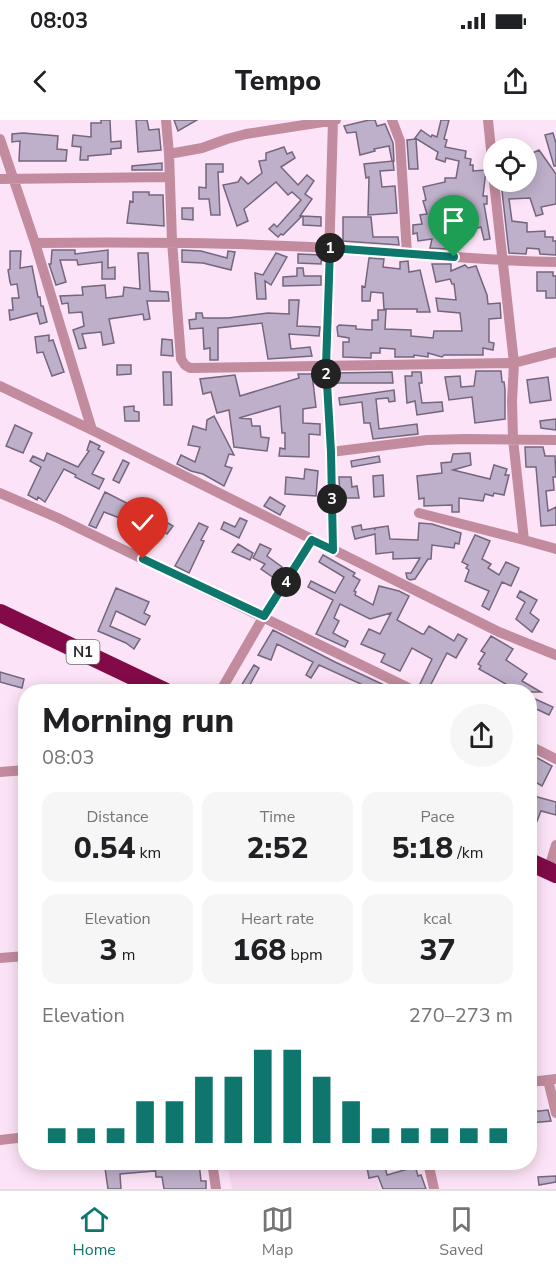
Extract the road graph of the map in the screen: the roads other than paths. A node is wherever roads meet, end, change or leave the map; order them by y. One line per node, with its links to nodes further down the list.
1 (166, 120): 7 (street)
2 (334, 120): 7 (street); 14 (street)
3 (392, 120): 15 (street)
4 (488, 120): 5 (street)
5 (490, 138)
6 (0, 139): 9 (street)
7 (170, 154): 8 (street)
8 (170, 177): 9 (street); 12 (street)
9 (13, 178): 10 (street); 13 (street)
10 (0, 179)
11 (495, 192): 16 (street)
12 (172, 241): 13 (street); 14 (street); 20 (street)
13 (35, 243): 22 (street)
14 (330, 248): 15 (street); 20 (street)
15 (407, 254): 16 (street)
16 (501, 261): 17 (street); 19 (street)
17 (556, 262)
18 (556, 352): 19 (street)
19 (514, 363): 20 (street); 23 (street)
20 (326, 366): 25 (street)
21 (0, 386): 22 (street)
22 (93, 430): 28 (street)
23 (513, 439): 24 (street); 25 (street); 29 (street)
24 (556, 440)
25 (331, 452): 31 (street)
26 (0, 493): 33 (street)
27 (419, 513): 29 (street)
28 (312, 540): 31 (street); 33 (street)
29 (524, 540): 30 (street)
30 (556, 549)
31 (333, 550): 34 (street)
32 (0, 613): 35 (highway, N1)
33 (264, 616): 36 (street); 37 (street)
34 (556, 655)
35 (149, 684)
36 (225, 684)
37 (401, 684)
38 (537, 750): 39 (street)
39 (556, 759)
40 (18, 771): 41 (street)
41 (0, 772)
42 (556, 845): 44 (street)
43 (537, 865): 44 (highway)
44 (552, 872)
45 (18, 957): 46 (street)
46 (0, 958)
47 (552, 1079): 48 (street); 49 (street)
48 (537, 1081)
49 (556, 1113)
50 (18, 1138): 51 (street)
51 (0, 1140)
52 (213, 1170): 54 (street)
53 (430, 1170): 55 (street)
54 (216, 1189)
55 (434, 1189)

